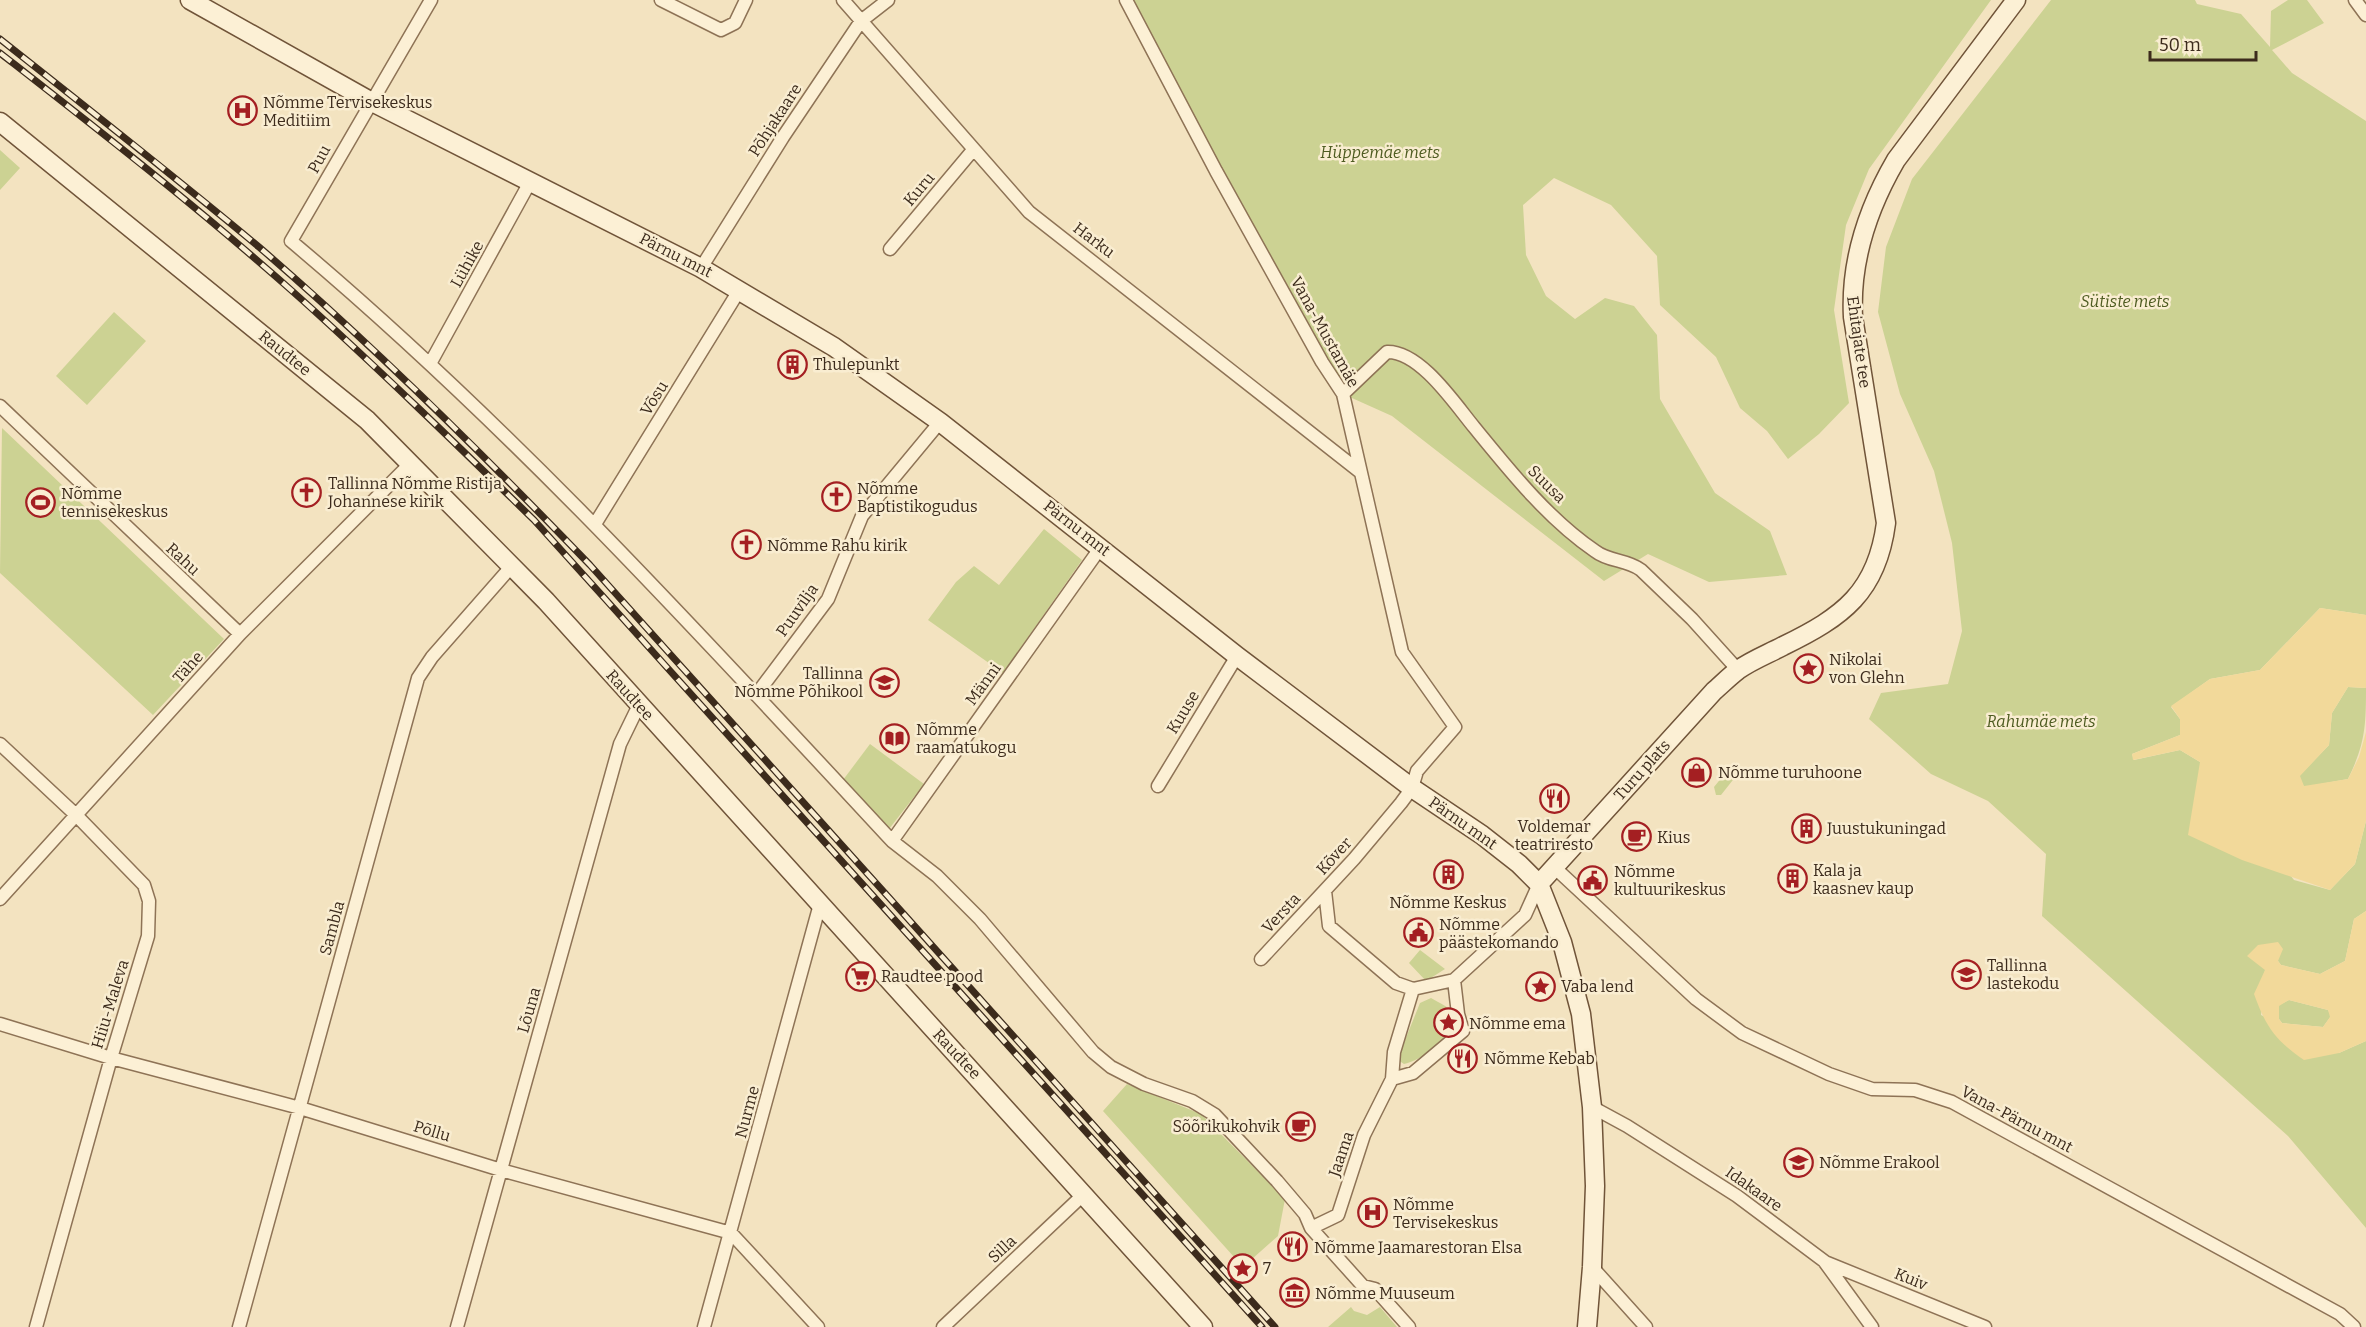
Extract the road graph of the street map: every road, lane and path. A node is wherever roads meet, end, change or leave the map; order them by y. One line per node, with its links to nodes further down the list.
1 (190, 0): 10 (main road, Pärnu mnt)
2 (431, 0): 10 (street, Puu)
3 (661, 0): 4 (street)
4 (746, 0)
5 (843, 0): 9 (street, Harku)
6 (888, 0): 9 (street, Põhjakaare)
7 (1126, 0): 18 (street, Vana-Mustamäe)
8 (2016, 0): 28 (main road, Ehitajate tee)
9 (861, 21): 12 (street, Harku); 15 (street, Põhjakaare)
10 (370, 101): 13 (main road, Pärnu mnt); 17 (street, Puu)
11 (0, 122): 21 (main road, Raudtee)
12 (973, 150): 14 (street, Kuru); 22 (street, Harku)
13 (530, 182): 15 (main road, Pärnu mnt); 17 (street, Lühike)
14 (890, 249)
15 (701, 268): 16 (main road, Pärnu mnt)
16 (740, 289): 20 (main road, Pärnu mnt); 23 (street, Võsu)
17 (432, 362): 23 (street)
18 (1343, 394): 22 (street, Vana-Mustamäe); 28 (street, Suusa)
19 (0, 406): 26 (street, Rahu)
20 (939, 422): 24 (main road, Pärnu mnt); 29 (street, Puuvilja)
21 (409, 465): 25 (main road, Raudtee); 26 (street, Tähe)
22 (1359, 471): 33 (street, Vana-Mustamäe)
23 (595, 524): 29 (street)
24 (1101, 547): 27 (main road, Pärnu mnt); 35 (street, Männi)
25 (511, 567): 30 (main road, Raudtee); 48 (street, Sambla)
26 (240, 634): 34 (street, Tähe)
27 (1237, 656): 32 (street, Kuuse); 33 (main road, Pärnu mnt)
28 (1744, 666): 36 (main road, Turu plats)
29 (756, 694): 35 (street)
30 (639, 705): 40 (main road, Raudtee); 49 (street, Lõuna)
31 (0, 744): 34 (street, Hiiu-Maleva)
32 (1158, 786)
33 (1412, 788): 37 (main road, Pärnu mnt); 38 (street, Kõver)
34 (76, 815): 39 (street, Tähe); 45 (street, Hiiu-Maleva)
35 (892, 841): 51 (street)
36 (1554, 867): 37 (main road, Turu plats); 67 (street, Vana-Pärnu mnt)
37 (1539, 884): 42 (street); 47 (main road, Pärnu mnt)
38 (1324, 891): 41 (street, Versta); 43 (street, Kõver)
39 (0, 899)
40 (819, 904): 50 (main road, Raudtee); 52 (street, Nurme)
41 (1261, 959)
42 (1454, 980): 43 (street); 46 (street)
43 (1413, 989): 46 (street, Jaama)
44 (0, 1024): 45 (street, Põllu)
45 (111, 1058): 48 (street, Põllu); 55 (street, Hiiu-Maleva)
46 (1392, 1079): 51 (street, Jaama)
47 (1592, 1107): 53 (street, Idakaare); 54 (main road, Pärnu mnt)
48 (300, 1108): 49 (street, Põllu); 56 (street, Sambla)
49 (501, 1170): 52 (street, Põllu); 57 (street, Lõuna)
50 (1083, 1195): 60 (street, Silla); 61 (main road, Raudtee)
51 (1316, 1225): 62 (street)
52 (731, 1233): 58 (street, Nurme); 59 (street)
53 (1824, 1261): 65 (street, Idakaare); 66 (street, Kuiv)
54 (1592, 1267): 63 (main road, Pärnu mnt); 64 (street)
55 (36, 1327)
56 (239, 1327)
57 (457, 1327)
58 (704, 1327)
59 (818, 1327)
60 (943, 1327)
61 (1203, 1327)
62 (1409, 1327)
63 (1587, 1327)
64 (1646, 1327)
65 (1872, 1327)
66 (1985, 1327)
67 (2354, 1327)

